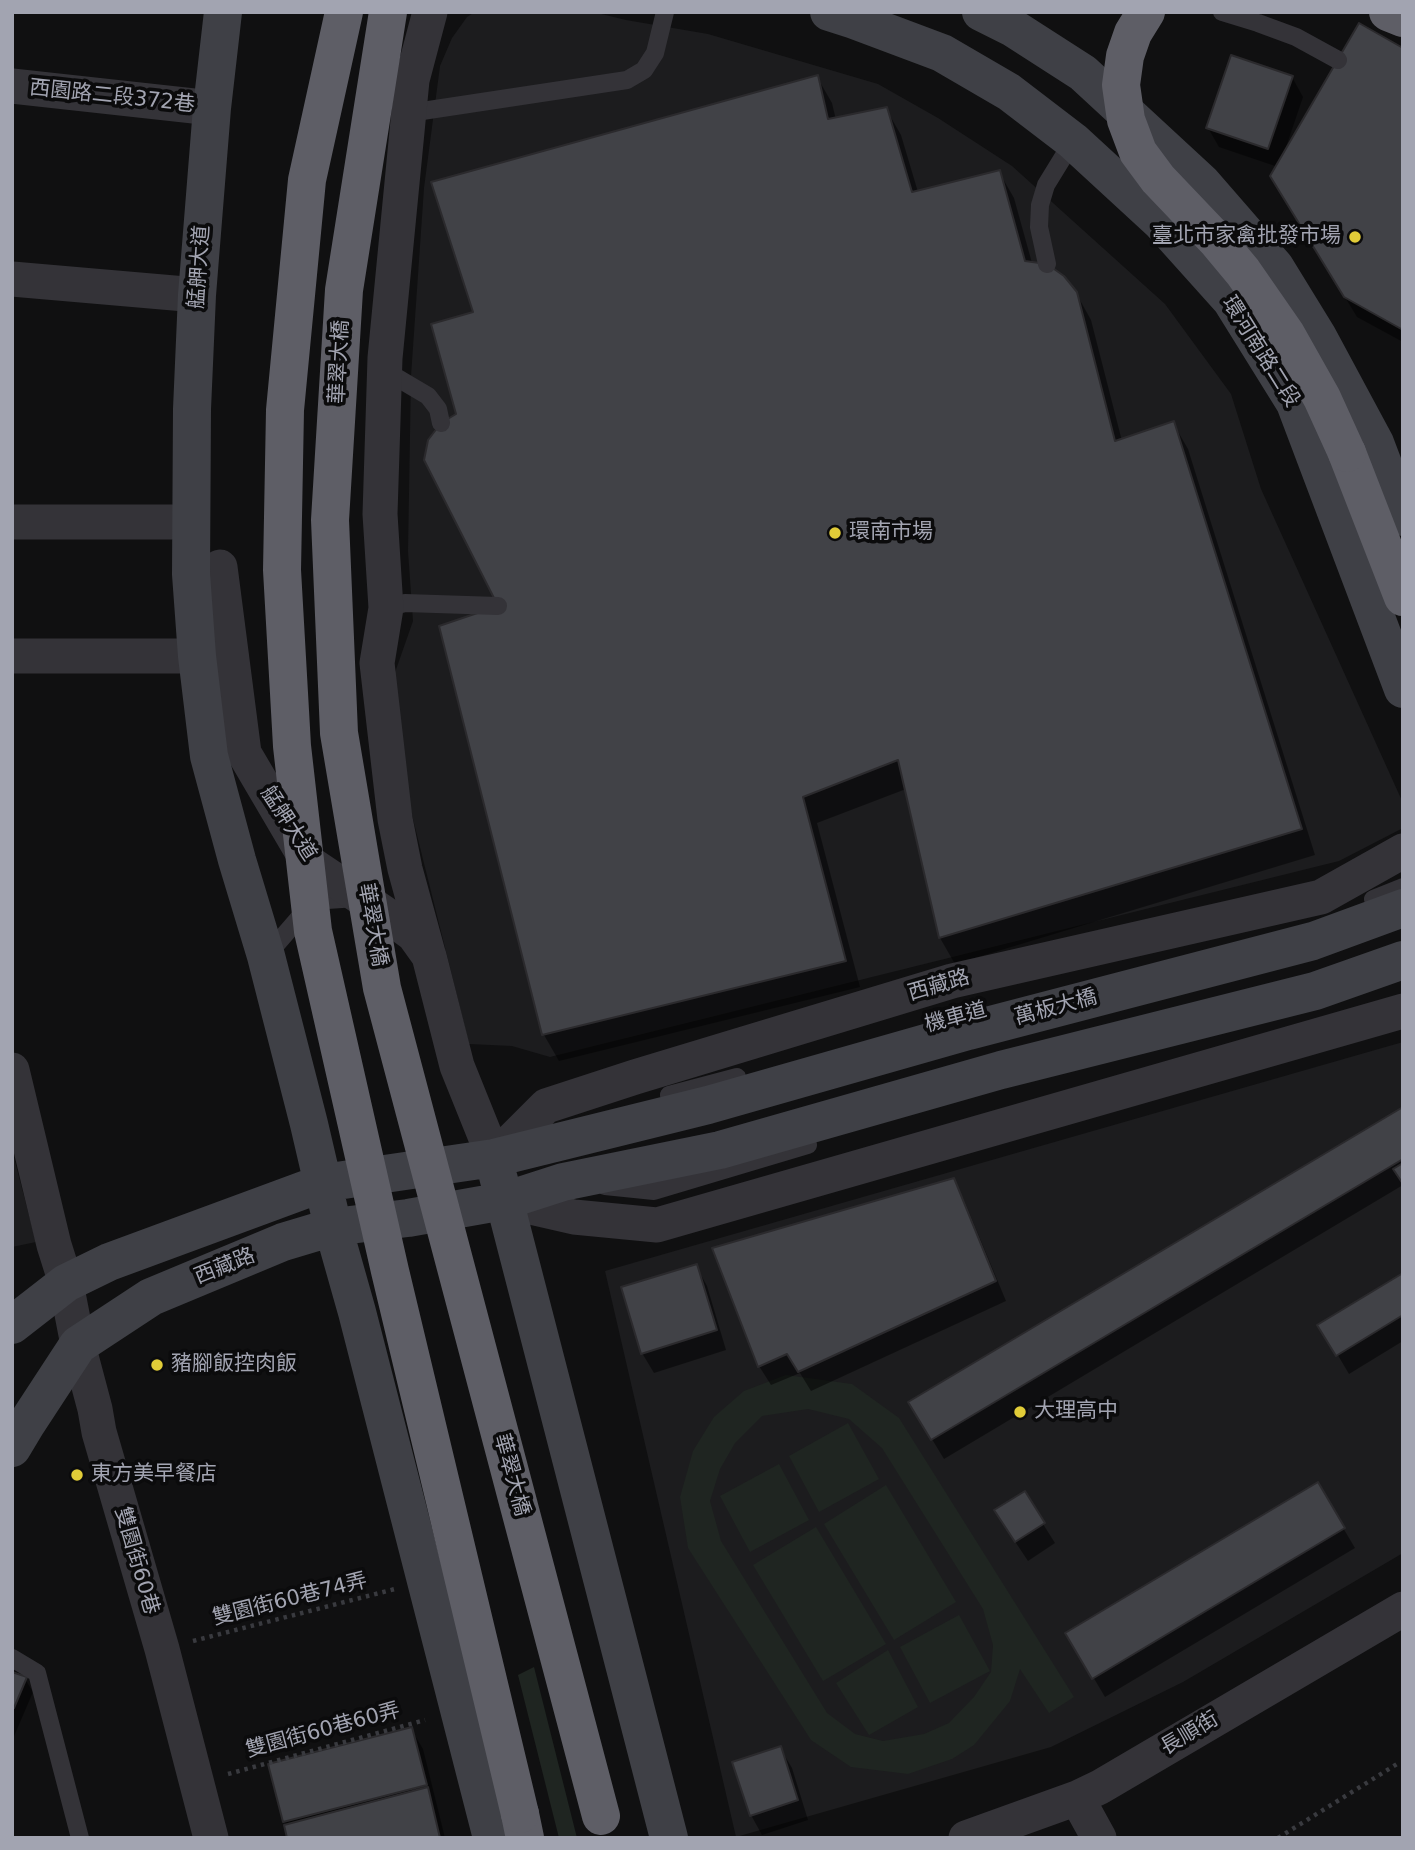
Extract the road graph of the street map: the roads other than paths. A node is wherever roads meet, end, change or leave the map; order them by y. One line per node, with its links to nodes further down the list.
1 (223, 12): 14 (street, 艋舺大道)
2 (344, 12): 67 (highway, bridge)
3 (388, 12): 66 (highway, 華翠大橋, bridge)
4 (430, 12): 15 (street)
5 (665, 12): 15 (lane)
6 (981, 12): 18 (street)
7 (1146, 12): 27 (highway, bridge)
8 (1222, 12): 12 (lane)
9 (1388, 12): 11 (highway)
10 (847, 15): 16 (street, 環河南路二段)
11 (1403, 18)
12 (1338, 60)
13 (12, 86): 14 (street, 西園路二段372巷)
14 (212, 108): 20 (street, 艋舺大道)
15 (409, 113): 22 (street)
16 (1073, 141): 17 (lane); 21 (street, 環河南路二段)
17 (1048, 264)
18 (1275, 267): 21 (street); 24 (street)
19 (12, 279): 20 (street)
20 (197, 295): 26 (street, 艋舺大道)
21 (1231, 300): 32 (street, 環河南路二段)
22 (384, 370): 23 (lane); 29 (street)
23 (442, 423)
24 (1403, 517)
25 (12, 522): 26 (street)
26 (207, 547): 31 (street, 艋舺大道); 35 (street, 艋舺大道)
27 (1403, 597)
28 (498, 606): 29 (lane)
29 (386, 608): 39 (street)
30 (12, 656): 31 (street)
31 (197, 656): 38 (street, 艋舺大道)
32 (1403, 689)
33 (1403, 851): 53 (street, 西藏路)
34 (1403, 887): 36 (lane)
35 (360, 898): 38 (lane); 39 (street, 艋舺大道)
36 (1356, 905)
37 (1403, 908): 47 (street, 萬板大橋)
38 (266, 956): 55 (street, 艋舺大道)
39 (429, 956): 53 (street, 艋舺大道)
40 (1403, 960): 54 (street)
41 (1149, 966): 44 (lane, 機車道)
42 (1403, 976): 49 (lane)
43 (1403, 1011): 56 (street, 西藏路)
44 (872, 1041)
45 (12, 1070): 58 (street, 雙園街60巷)
46 (756, 1072): 47 (lane)
47 (706, 1095): 48 (lane); 52 (street)
48 (654, 1099)
49 (926, 1109)
50 (618, 1111): 52 (lane)
51 (825, 1139): 54 (lane)
52 (553, 1144): 53 (street)
53 (494, 1158): 55 (street); 56 (street)
54 (723, 1159): 56 (street, 西藏路)
55 (323, 1183): 57 (street, 艋舺大道); 58 (street)
56 (504, 1201): 57 (street, 西藏路); 70 (street)
57 (333, 1227): 61 (street, 西藏路); 67 (street, 艋舺大道)
58 (66, 1283): 59 (street); 61 (street, 雙園街60巷)
59 (12, 1325)
60 (12, 1332): 61 (street)
61 (78, 1345): 62 (street, 西藏路); 69 (street, 雙園街60巷)
62 (12, 1448)
63 (1403, 1609): 65 (street, 長順街)
64 (12, 1658): 68 (lane)
65 (1077, 1798): 71 (street, 長順街); 72 (street)
66 (604, 1827)
67 (512, 1830)
68 (80, 1838)
69 (211, 1838)
70 (669, 1838)
71 (966, 1838)
72 (1099, 1838)

